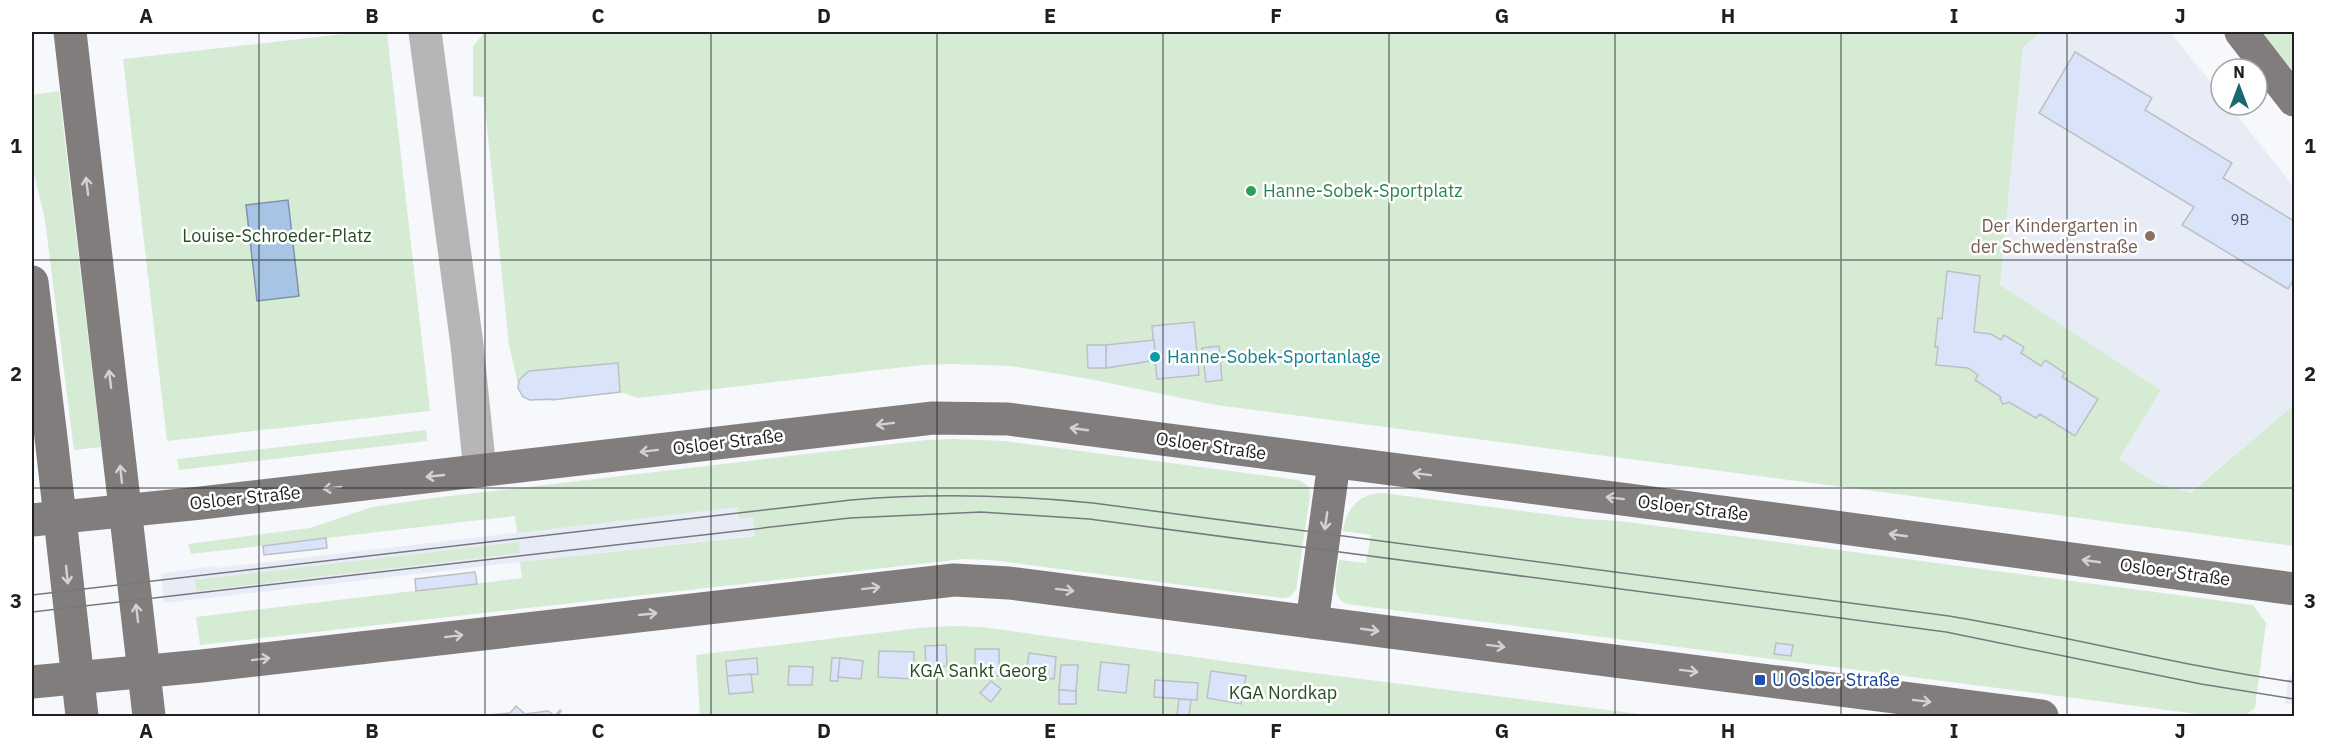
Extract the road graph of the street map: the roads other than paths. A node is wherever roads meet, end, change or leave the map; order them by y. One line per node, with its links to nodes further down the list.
1 (70, 32): 8 (main road, one-way to 1)
2 (425, 32): 7 (street)
3 (2241, 32): 4 (main road)
4 (2295, 100)
5 (32, 282): 9 (main road)
6 (1334, 463): 7 (main road, Osloer Straße, one-way to 7); 10 (main road, Osloer Straße, one-way to 6); 11 (main road, one-way to 11)
7 (480, 471): 8 (main road, Osloer Straße, one-way to 8)
8 (125, 511): 9 (main road, Osloer Straße); 12 (main road, one-way to 8)
9 (46, 519): 13 (main road, one-way to 13)
10 (2295, 589)
11 (1312, 622): 12 (main road, one-way to 11); 17 (main road, one-way to 17)
12 (144, 671): 13 (main road); 16 (main road)
13 (78, 677): 14 (main road); 15 (main road)
14 (32, 682)
15 (82, 717)
16 (149, 717)
17 (2042, 717)

